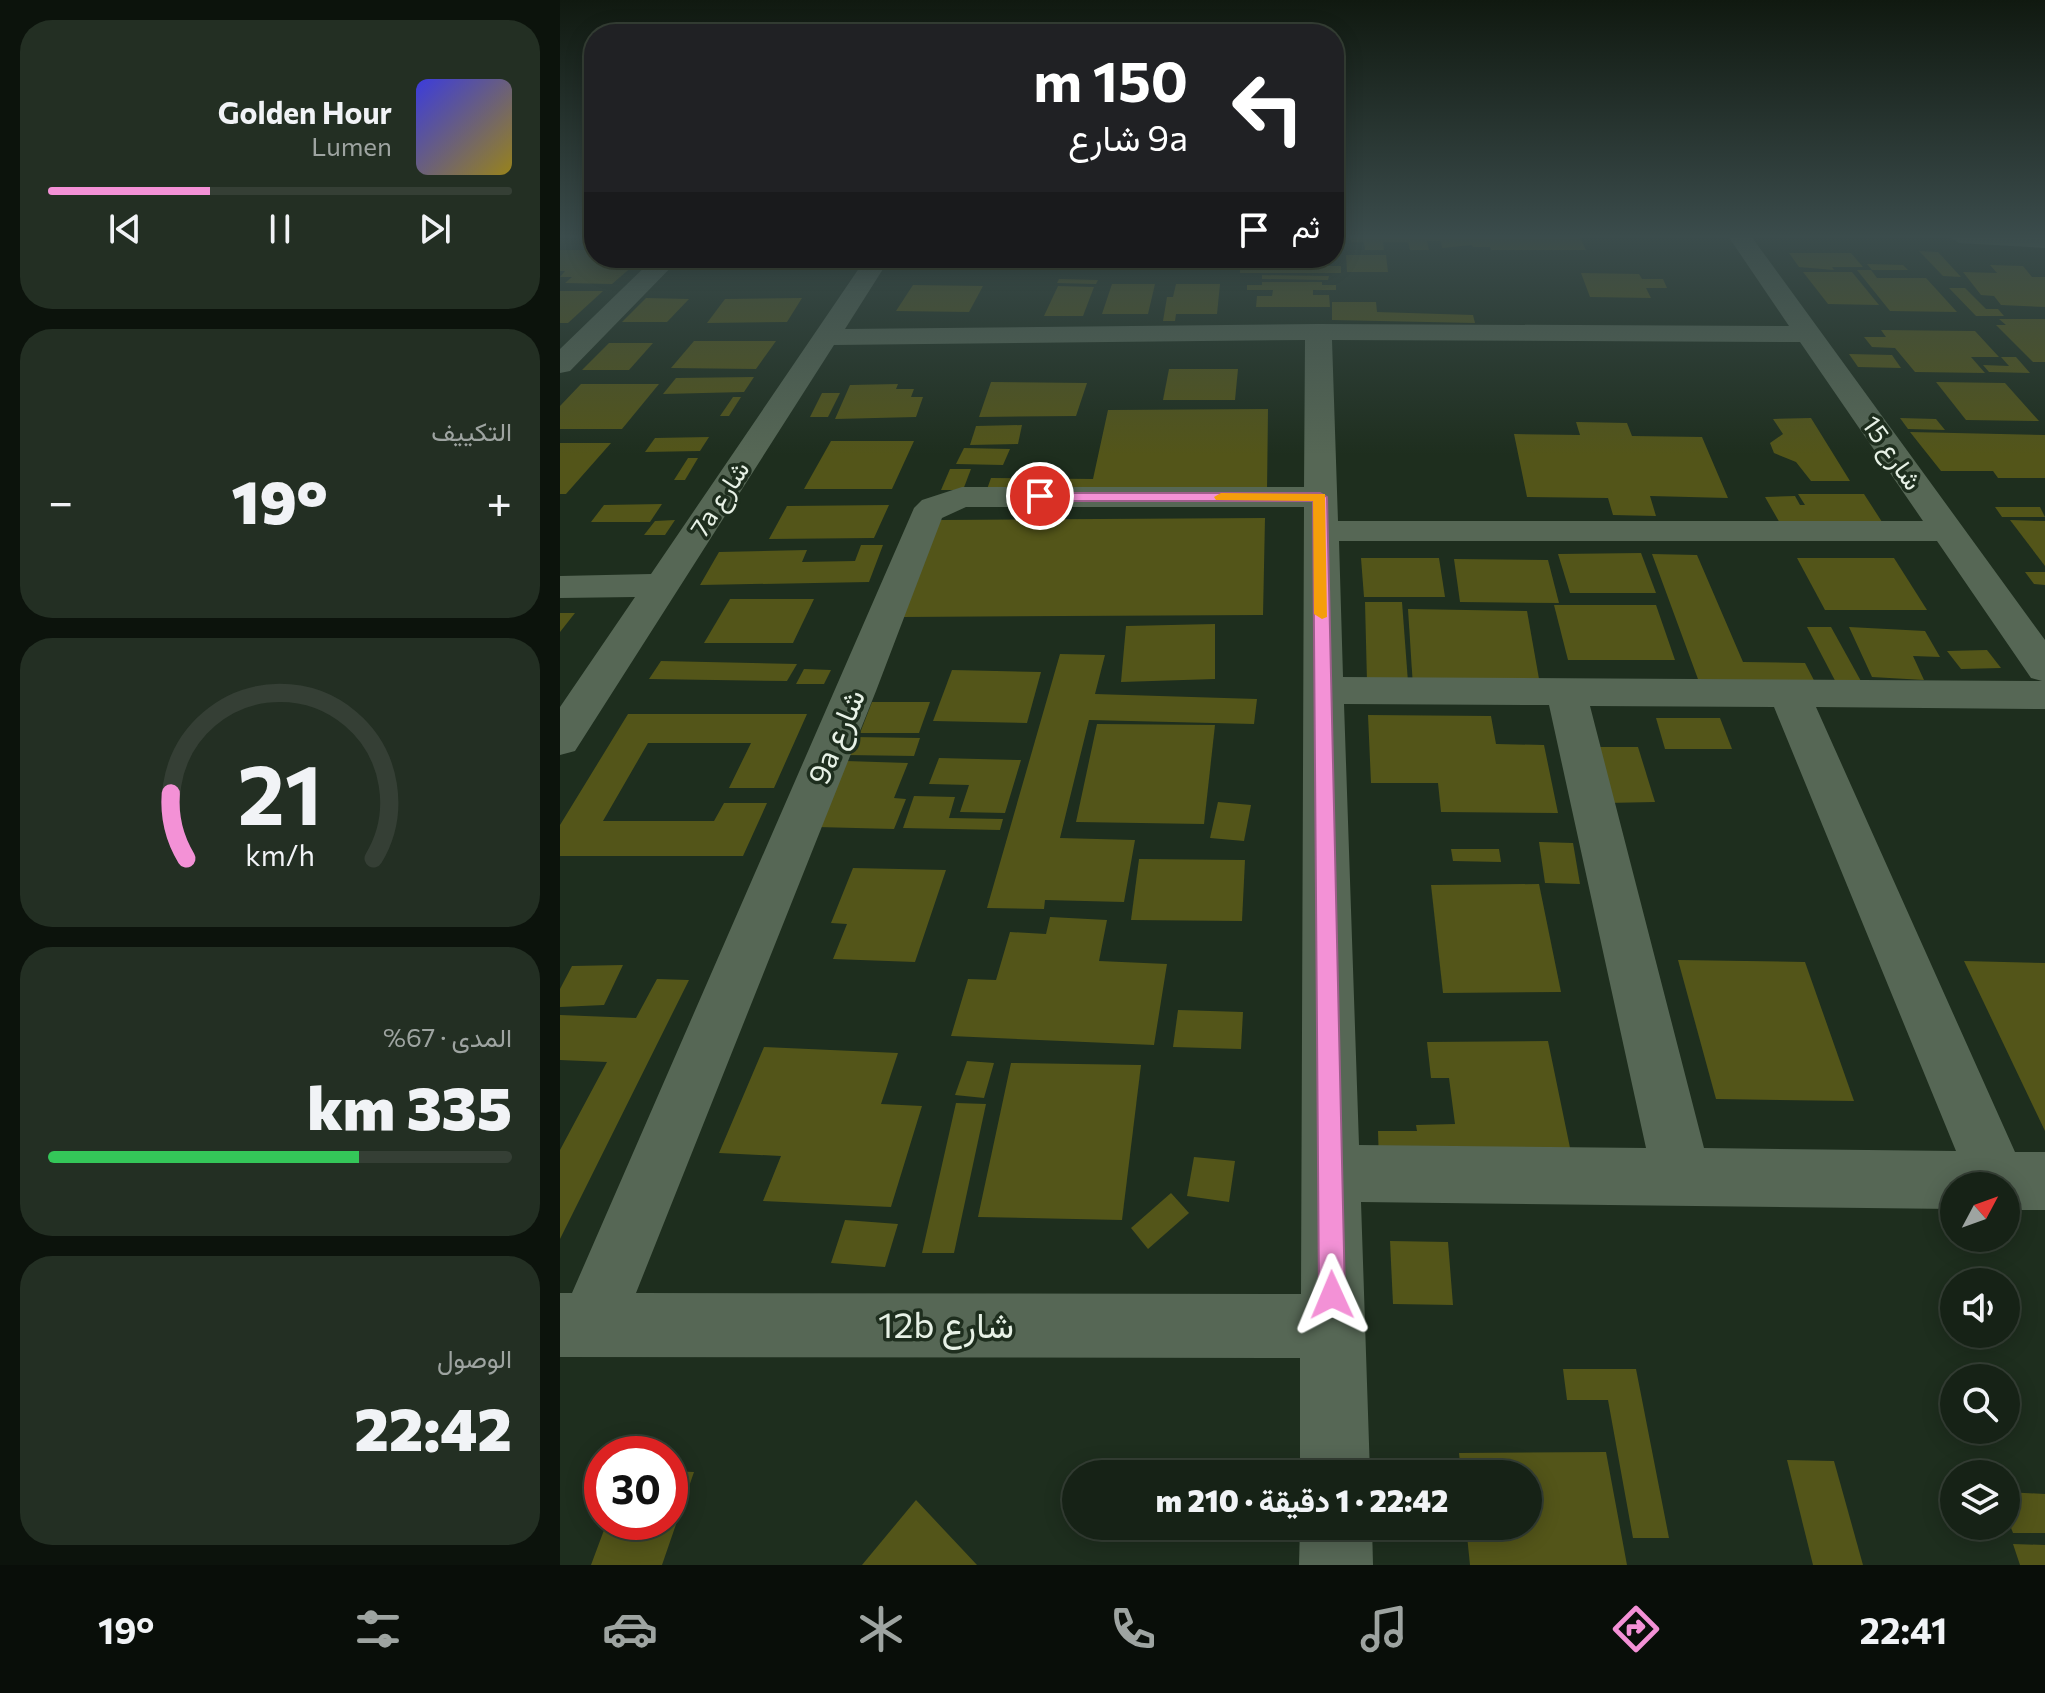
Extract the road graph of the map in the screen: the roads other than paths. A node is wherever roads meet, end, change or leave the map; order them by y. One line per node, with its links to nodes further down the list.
1 (616, 309): 7 (street)
2 (843, 309): 6 (street, 7a شارع)
3 (1790, 309): 5 (street, شارع 15)
4 (1318, 332): 5 (street); 6 (street); 8 (street)
5 (1808, 334): 9 (street, شارع 15)
6 (824, 337): 10 (street, 7a شارع)
7 (560, 365)
8 (1320, 514): 9 (street, 9a شارع); 13 (street); 21 (street, 9a شارع)
9 (1947, 531): 12 (street, شارع 15)
10 (665, 585): 11 (street); 17 (street, 7a شارع)
11 (560, 587)
12 (2045, 669)
13 (1323, 690): 14 (street); 18 (street)
14 (1566, 692): 15 (street); 19 (street)
15 (1789, 693): 16 (street); 20 (street)
16 (2045, 695)
17 (560, 740)
18 (1330, 1173): 19 (street); 22 (street)
19 (1682, 1177): 20 (street)
20 (2022, 1181)
21 (576, 1325): 22 (street, 12b شارع)
22 (1333, 1326): 23 (street)
23 (1335, 1460)
24 (1336, 1540): 25 (street)
25 (1336, 1565)

